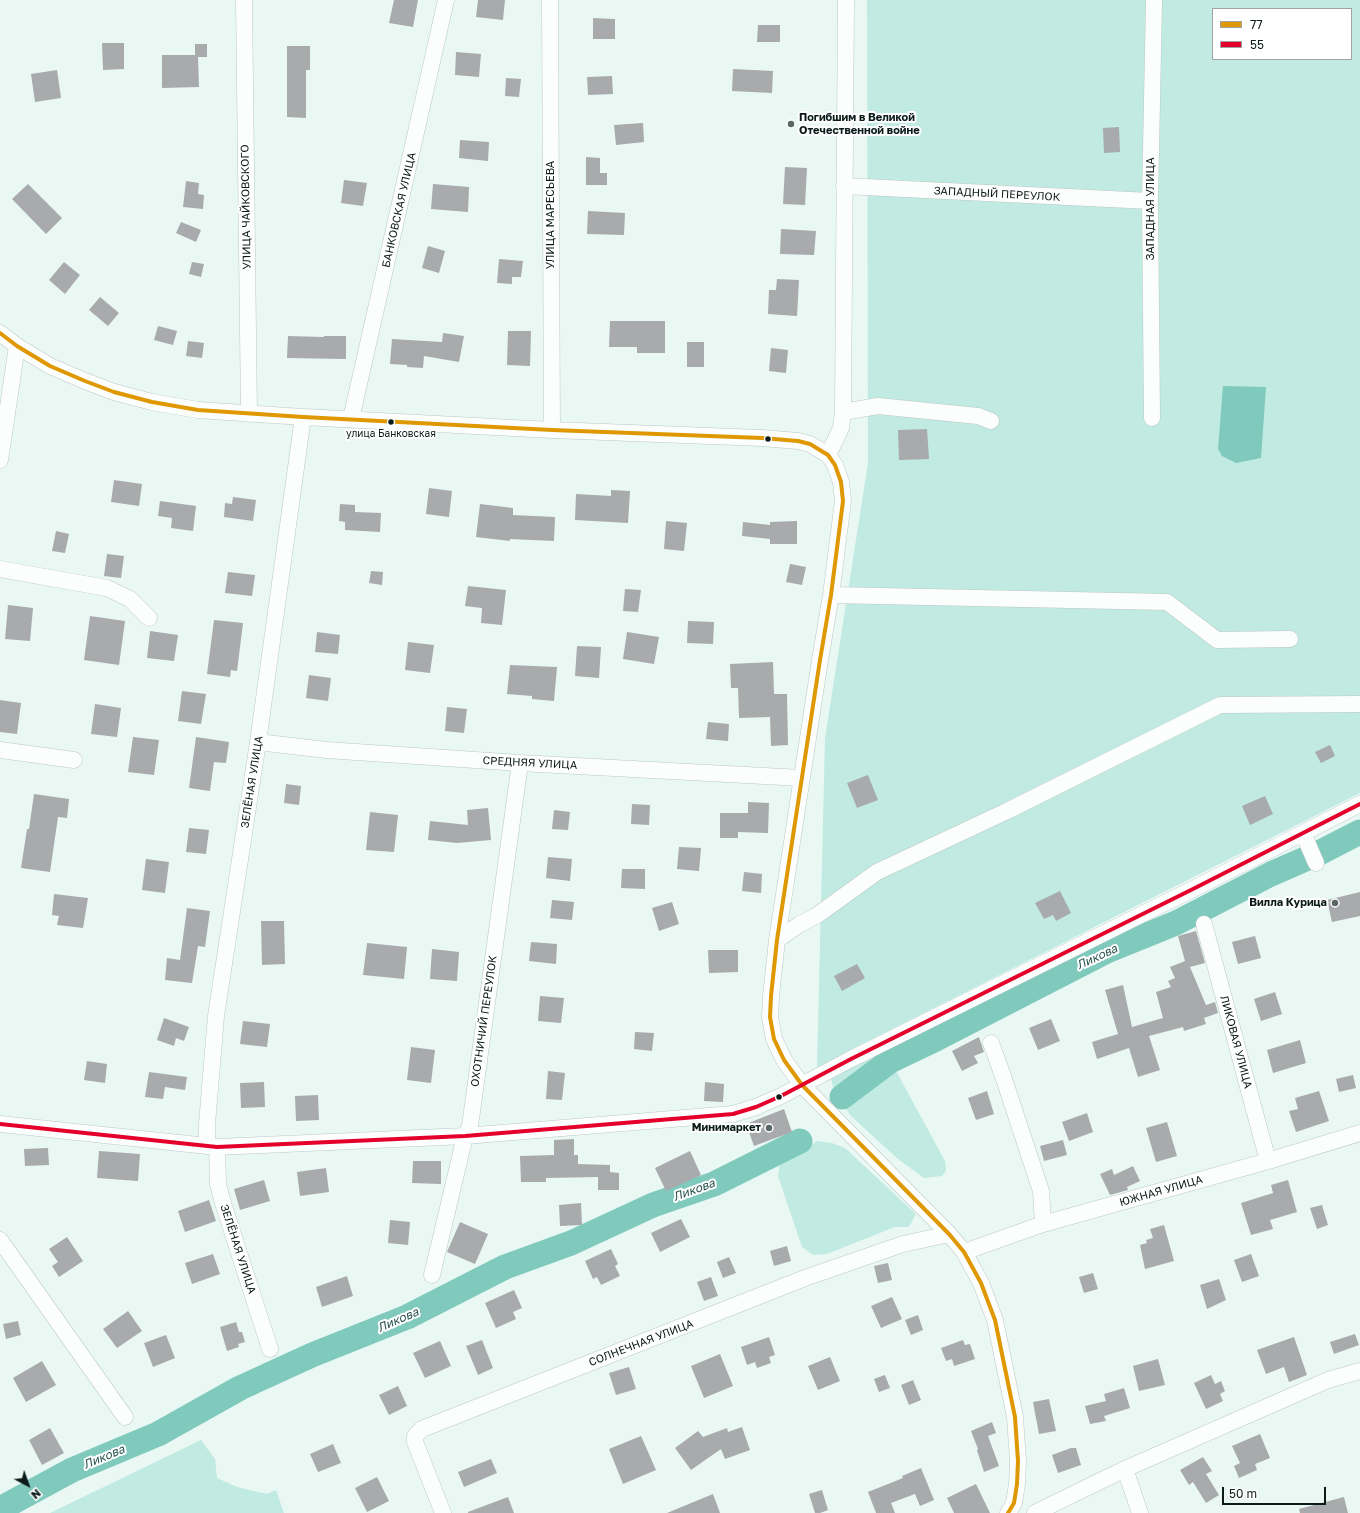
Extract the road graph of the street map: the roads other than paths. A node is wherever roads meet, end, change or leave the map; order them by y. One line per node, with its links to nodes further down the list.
1 (244, 0): 11 (street, УЛИЦА ЧАЙКОВСКОГО)
2 (446, 0): 14 (street, БАНКОВСКАЯ УЛИЦА)
3 (550, 0): 16 (street, УЛИЦА МАРЕСЬЕВА)
4 (846, 0): 6 (street)
5 (1154, 0): 7 (street, ЗАПАДНАЯ УЛИЦА)
6 (844, 186): 7 (street, ЗАПАДНЫЙ ПЕРЕУЛОК); 10 (street)
7 (1150, 201): 13 (street, ЗАПАДНАЯ УЛИЦА)
8 (0, 333): 9 (street)
9 (17, 346): 11 (street); 18 (street)
10 (843, 412): 15 (street); 17 (street)
11 (249, 414): 12 (street)
12 (303, 417): 14 (street); 24 (street, ЗЕЛЁНАЯ УЛИЦА)
13 (1152, 418)
14 (351, 419): 16 (street)
15 (991, 421)
16 (552, 430): 17 (street)
17 (828, 455): 20 (street)
18 (0, 460)
19 (0, 569): 21 (street)
20 (832, 596): 22 (street); 28 (street)
21 (149, 618)
22 (1290, 639)
23 (1360, 704): 33 (street)
24 (258, 742): 27 (street, СРЕДНЯЯ УЛИЦА); 39 (street, ЗЕЛЁНАЯ УЛИЦА)
25 (0, 750): 26 (street)
26 (74, 760)
27 (520, 763): 28 (street, СРЕДНЯЯ УЛИЦА); 38 (street, ОХОТНИЧИЙ ПЕРЕУЛОК)
28 (802, 778): 33 (street)
29 (1360, 804): 30 (street)
30 (1306, 838): 31 (street); 35 (street)
31 (1316, 863)
32 (1204, 924): 40 (street, ЛИКОВАЯ УЛИЦА)
33 (777, 940): 35 (street)
34 (991, 1042): 41 (street)
35 (802, 1085): 38 (street); 42 (street)
36 (0, 1124): 39 (street)
37 (1360, 1132): 40 (street, ЮЖНАЯ УЛИЦА)
38 (465, 1136): 39 (street); 45 (street, ОХОТНИЧИЙ ПЕРЕУЛОК)
39 (212, 1147): 46 (street, ЗЕЛЁНАЯ УЛИЦА)
40 (1268, 1161): 41 (street, ЮЖНАЯ УЛИЦА)
41 (1043, 1224): 44 (street, ЮЖНАЯ УЛИЦА)
42 (949, 1234): 44 (street); 50 (street, СОЛНЕЧНАЯ УЛИЦА)
43 (0, 1240): 48 (street)
44 (962, 1250): 51 (street)
45 (432, 1274)
46 (270, 1349)
47 (1360, 1371): 49 (street)
48 (125, 1417)
49 (1125, 1469): 52 (street); 53 (street)
50 (443, 1513)
51 (1008, 1513)
52 (1035, 1513)
53 (1140, 1513)

